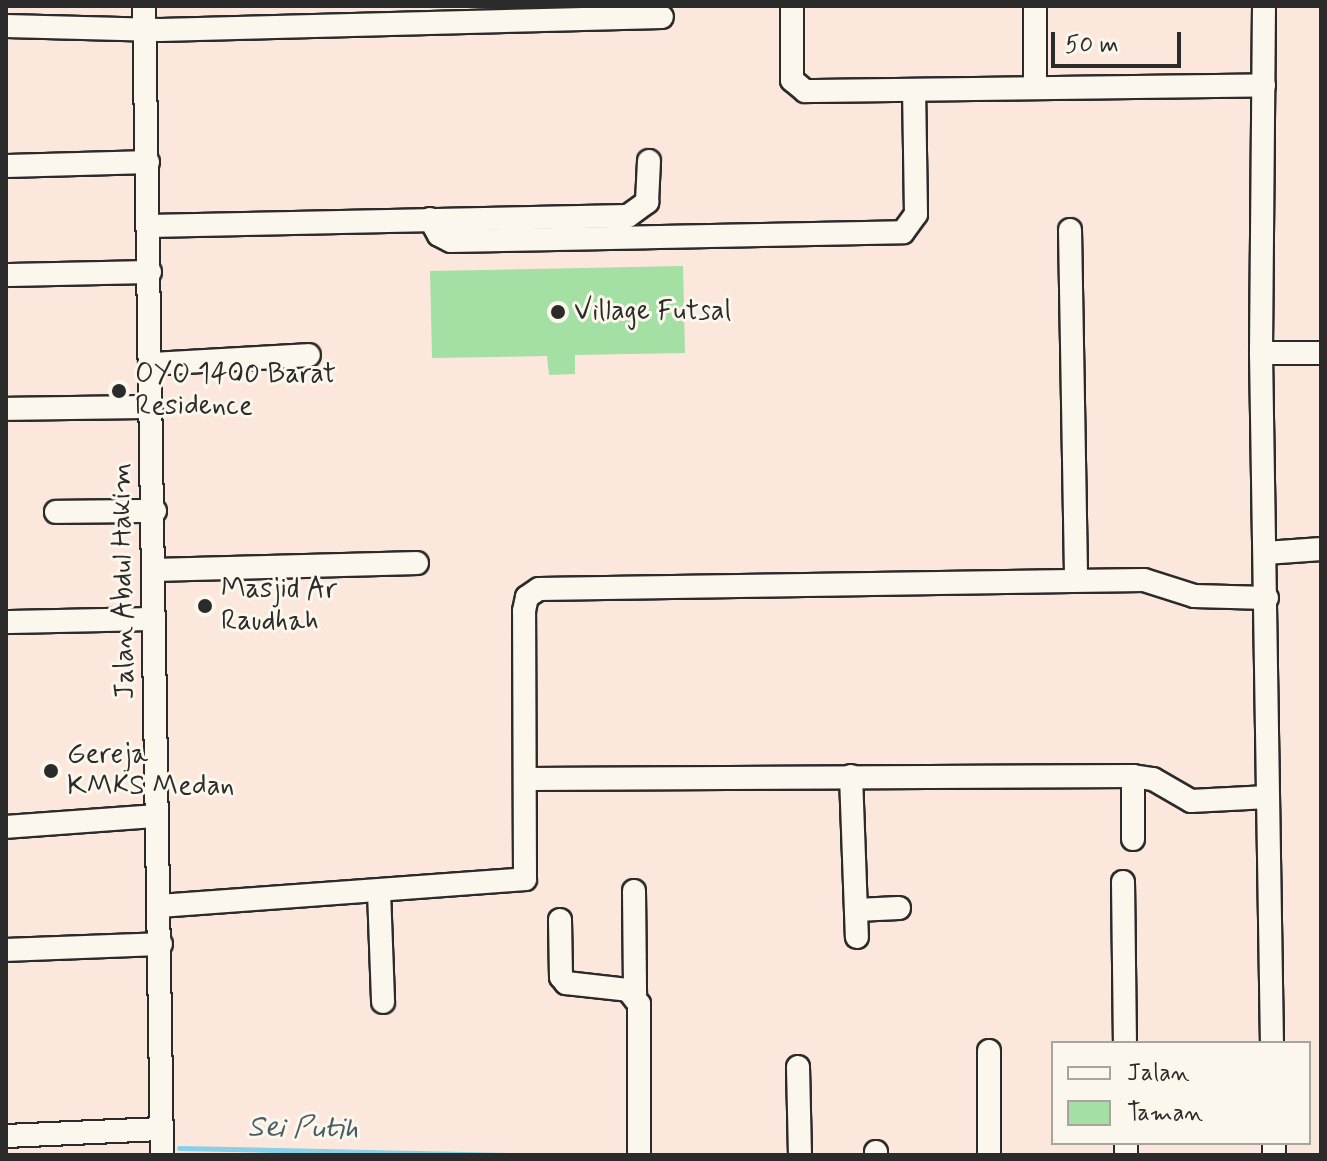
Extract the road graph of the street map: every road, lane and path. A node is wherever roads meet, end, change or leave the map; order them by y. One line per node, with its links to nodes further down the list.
1 (144, 6): 7 (street, Jalan Abdul Hakim)
2 (792, 6): 10 (street)
3 (1035, 6): 9 (street)
4 (1264, 6): 8 (street)
5 (662, 17): 7 (street)
6 (6, 26): 7 (street)
7 (144, 30): 12 (street, Jalan Abdul Hakim)
8 (1264, 85): 9 (street); 19 (street)
9 (1035, 88): 10 (street)
10 (914, 91): 14 (street)
11 (649, 161): 14 (street)
12 (148, 162): 13 (street); 15 (street, Jalan Abdul Hakim)
13 (6, 166)
14 (430, 219): 15 (street)
15 (149, 226): 17 (street, Jalan Abdul Hakim)
16 (1070, 230): 31 (street)
17 (150, 272): 18 (street); 22 (street, Jalan Abdul Hakim)
18 (6, 275)
19 (1261, 353): 20 (street); 28 (street)
20 (1321, 353)
21 (309, 355): 22 (street)
22 (150, 364): 23 (street, Jalan Abdul Hakim)
23 (151, 407): 24 (street); 25 (street, Jalan Abdul Hakim)
24 (6, 409)
25 (155, 511): 26 (street); 30 (street, Jalan Abdul Hakim)
26 (56, 512)
27 (1321, 549): 28 (street)
28 (1266, 553): 32 (street)
29 (417, 563): 30 (street)
30 (155, 570): 33 (street, Jalan Abdul Hakim)
31 (1076, 580): 32 (street); 37 (street)
32 (1267, 598): 38 (street)
33 (153, 619): 34 (street); 39 (street, Jalan Abdul Hakim)
34 (6, 622)
35 (851, 776): 36 (street); 37 (street); 47 (street)
36 (1133, 776): 38 (street); 41 (street)
37 (528, 779): 43 (street)
38 (1268, 797): 55 (street)
39 (157, 816): 40 (street); 45 (street, Jalan Abdul Hakim)
40 (6, 827)
41 (1133, 839)
42 (1123, 882): 54 (street)
43 (379, 891): 45 (street); 53 (street)
44 (634, 891): 52 (street)
45 (160, 906): 50 (street, Jalan Abdul Hakim)
46 (899, 908): 47 (street)
47 (856, 910): 49 (street)
48 (560, 920): 52 (street)
49 (857, 937)
50 (161, 944): 51 (street); 58 (street, Jalan Abdul Hakim)
51 (6, 950)
52 (635, 995): 61 (street)
53 (383, 1002)
54 (1125, 1041)
55 (1272, 1041)
56 (989, 1051): 63 (street)
57 (798, 1067): 60 (street)
58 (162, 1129): 59 (street); 62 (street, Jalan Abdul Hakim)
59 (6, 1136)
60 (800, 1151)
61 (639, 1154)
62 (162, 1155)
63 (989, 1155)

